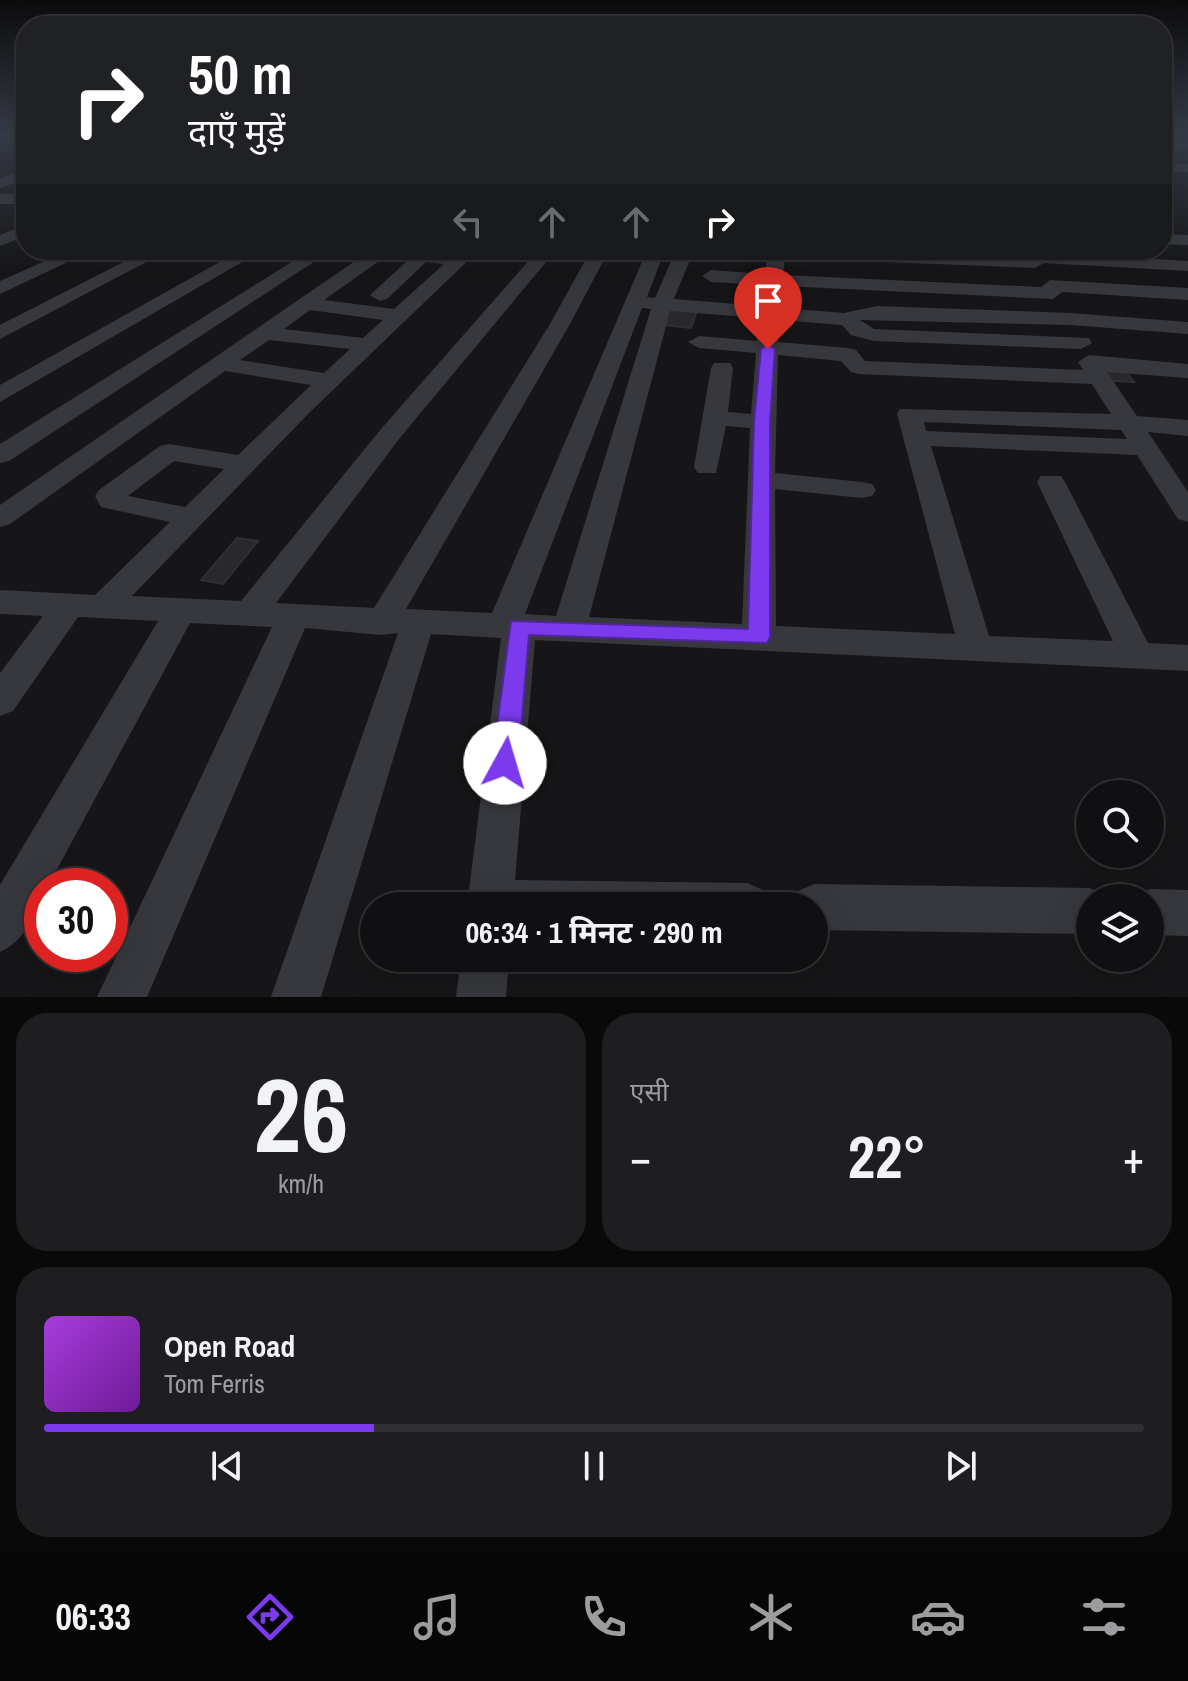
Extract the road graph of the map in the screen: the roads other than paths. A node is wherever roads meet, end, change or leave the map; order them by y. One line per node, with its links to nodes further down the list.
1 (63, 260): 17 (street)
2 (141, 260): 32 (street)
3 (236, 260): 42 (street)
4 (307, 260): 49 (street)
5 (369, 260): 25 (street)
6 (418, 260): 23 (street)
7 (460, 260): 28 (street)
8 (538, 260): 63 (street)
9 (595, 260): 65 (street)
10 (652, 260): 24 (street)
11 (681, 260): 26 (street)
12 (775, 260): 19 (street)
13 (1033, 260): 21 (street)
14 (1083, 260): 15 (street)
15 (1188, 266)
16 (0, 271): 17 (street)
17 (28, 276): 20 (street)
18 (711, 276): 19 (street)
19 (771, 281): 21 (street); 27 (street)
20 (0, 288)
21 (1052, 290): 22 (street); 30 (street)
22 (1188, 294)
23 (380, 295)
24 (636, 302): 26 (street); 66 (street)
25 (308, 304): 28 (street); 33 (street)
26 (662, 304): 27 (street); 67 (street)
27 (770, 312): 29 (street); 36 (street)
28 (399, 316): 35 (street)
29 (848, 319): 30 (street); 37 (street)
30 (1070, 319): 31 (street); 37 (street)
31 (1188, 328)
32 (0, 333)
33 (267, 333): 35 (street); 38 (street)
34 (699, 342): 36 (street)
35 (368, 345): 41 (street)
36 (768, 349): 37 (street); 46 (street)
37 (1089, 361): 40 (street); 44 (street)
38 (223, 364): 41 (street); 59 (street)
39 (722, 368): 45 (street)
40 (1188, 371)
41 (329, 381): 51 (street)
42 (0, 395)
43 (1188, 409): 44 (street)
44 (1120, 413): 47 (street); 48 (street); 50 (street)
45 (712, 418): 46 (street); 52 (street)
46 (762, 422): 54 (street)
47 (1188, 428)
48 (916, 438): 50 (street); 69 (street)
49 (0, 455)
50 (1151, 456): 53 (street); 57 (street)
51 (244, 464): 58 (street); 58 (street)
52 (707, 467)
53 (1188, 467)
54 (763, 480): 56 (street); 68 (street)
55 (1051, 482): 70 (street)
56 (862, 490)
57 (1185, 504)
58 (191, 517): 61 (street)
59 (0, 518)
60 (0, 602): 61 (street)
61 (86, 606): 62 (street); 72 (street)
62 (181, 610): 63 (street); 78 (street)
63 (249, 615): 64 (street)
64 (292, 619): 65 (street); 80 (street)
65 (400, 623): 66 (street); 81 (street)
66 (511, 626): 67 (street); 73 (street)
67 (569, 629): 68 (street)
68 (759, 637): 69 (street)
69 (976, 649): 70 (street)
70 (1137, 656): 71 (street)
71 (1188, 658)
72 (0, 701)
73 (491, 892)
74 (828, 907): 75 (street)
75 (1076, 911)
76 (1164, 912): 77 (street)
77 (1188, 913)
78 (0, 929)
79 (484, 972): 82 (street)
80 (122, 997)
81 (296, 997)
82 (481, 997)

